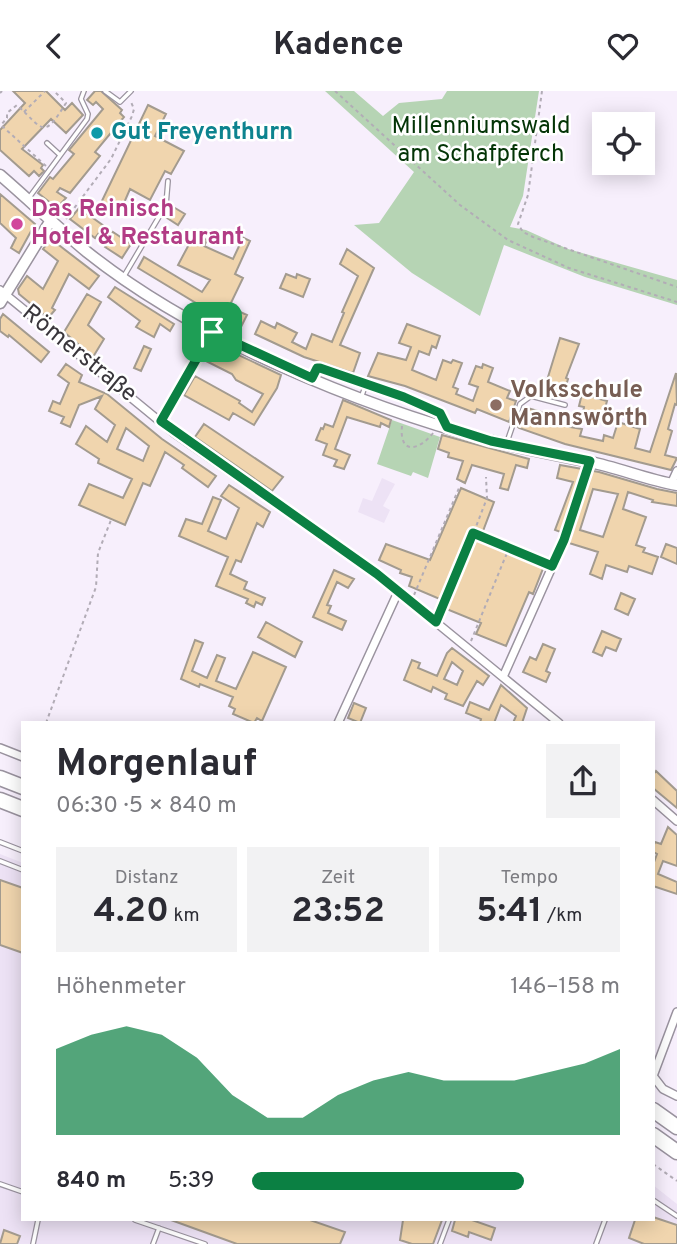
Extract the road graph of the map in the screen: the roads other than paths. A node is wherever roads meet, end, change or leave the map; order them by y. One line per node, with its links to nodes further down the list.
1 (85, 91): 5 (lane)
2 (106, 91): 3 (lane)
3 (131, 91)
4 (47, 143): 5 (lane)
5 (60, 155): 8 (lane)
6 (0, 175): 8 (main road)
7 (168, 181): 10 (lane)
8 (27, 199): 9 (main road)
9 (51, 220): 10 (main road); 11 (main road)
10 (123, 278): 12 (main road)
11 (2, 296): 21 (street, Römerstraße)
12 (312, 378): 13 (lane); 14 (main road)
13 (366, 384): 14 (lane); 16 (lane)
14 (361, 398): 16 (main road)
15 (565, 405): 17 (lane)
16 (442, 426): 17 (main road)
17 (507, 444): 19 (main road)
18 (677, 471): 19 (street)
19 (674, 484)
20 (564, 540): 22 (street)
21 (398, 592): 22 (street, Römerstraße); 23 (street)
22 (503, 677): 24 (street, Römerstraße)
23 (339, 721)
24 (557, 721)
25 (0, 748): 26 (street)
26 (21, 756)
27 (0, 778): 28 (highway)
28 (21, 786)
29 (0, 800): 31 (highway)
30 (655, 802): 32 (street)
31 (21, 808)
32 (677, 821)
33 (0, 842): 34 (lane)
34 (21, 850)
35 (0, 861): 36 (lane)
36 (21, 869)
37 (677, 1012): 38 (street)
38 (655, 1071)
39 (655, 1079): 40 (street)
40 (677, 1096)
41 (655, 1111): 42 (highway)
42 (677, 1126)
43 (655, 1136): 44 (highway)
44 (677, 1151)
45 (0, 1184): 46 (lane)
46 (21, 1191)
47 (655, 1201): 48 (lane)
48 (677, 1216)
49 (38, 1221): 54 (lane)
50 (138, 1221): 53 (lane)
51 (449, 1221): 57 (lane)
52 (605, 1221): 58 (lane)
53 (159, 1228): 55 (lane); 56 (lane)
54 (33, 1244)
55 (153, 1244)
56 (205, 1244)
57 (440, 1244)
58 (596, 1244)

